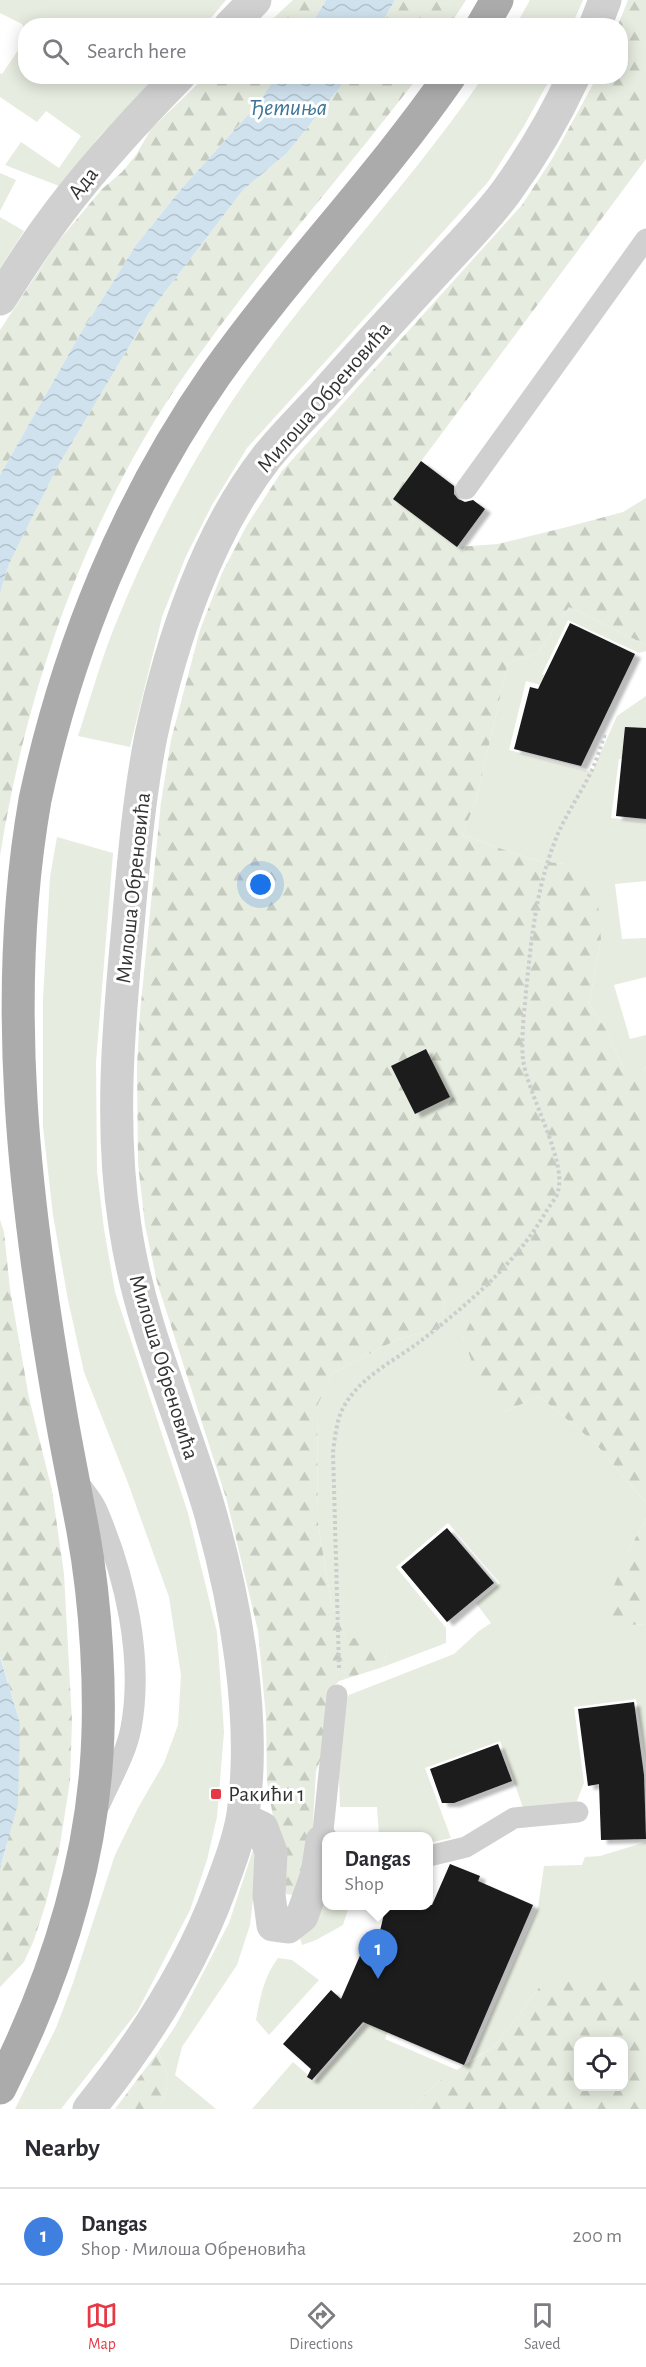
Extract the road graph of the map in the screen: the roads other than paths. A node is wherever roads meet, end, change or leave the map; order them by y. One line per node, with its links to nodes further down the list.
1 (255, 0): 4 (street)
2 (497, 0): 5 (main road)
3 (605, 0): 6 (street)
4 (238, 18)
5 (487, 18)
6 (598, 18)
7 (171, 84): 11 (street, Ада)
8 (444, 84): 19 (main road)
9 (570, 84): 15 (street, Милоша Обреновића)
10 (646, 239): 12 (lane)
11 (0, 299)
12 (466, 489)
13 (337, 1695): 16 (lane)
14 (578, 1812): 18 (lane)
15 (243, 1819): 17 (street); 20 (street, Милоша Обреновића)
16 (326, 1832)
17 (322, 1852)
18 (433, 1855)
19 (0, 2088)
20 (89, 2109)

